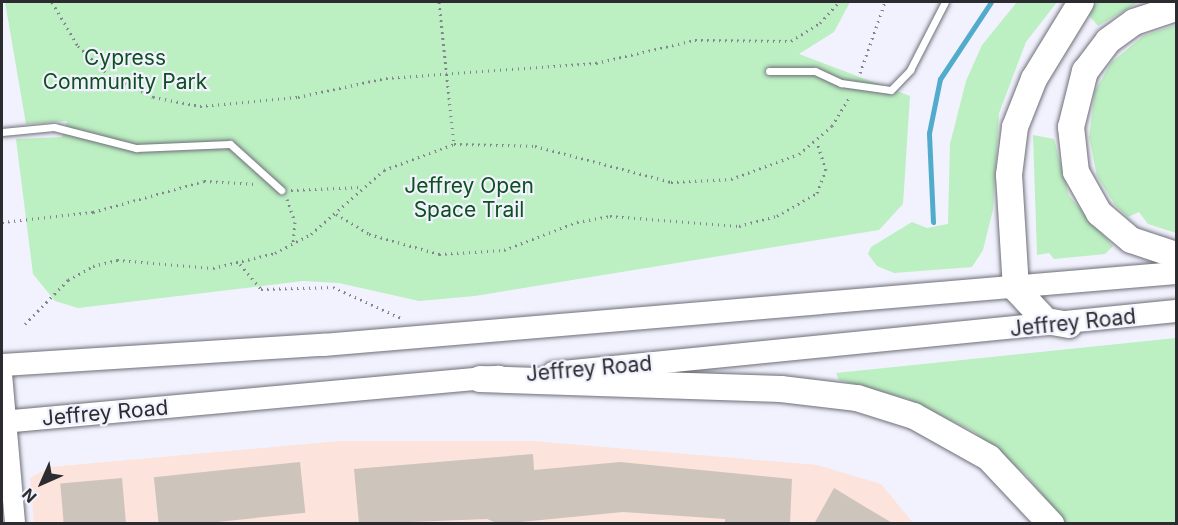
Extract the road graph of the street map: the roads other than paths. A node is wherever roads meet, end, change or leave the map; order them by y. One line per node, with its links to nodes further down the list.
1 (945, 2): 4 (lane)
2 (1081, 2): 9 (highway)
3 (1176, 8): 7 (highway)
4 (769, 71)
5 (2, 132): 6 (lane)
6 (281, 189)
7 (1176, 255)
8 (1176, 273): 9 (main road, Jeffrey Road)
9 (1016, 289): 11 (highway); 12 (main road, Jeffrey Road)
10 (1176, 312): 11 (main road, Jeffrey Road)
11 (1069, 325): 14 (main road, Jeffrey Road)
12 (2, 364)
13 (2, 374): 15 (street)
14 (480, 379): 15 (main road, Jeffrey Road); 17 (highway)
15 (3, 422): 16 (street)
16 (15, 524)
17 (1051, 524)

